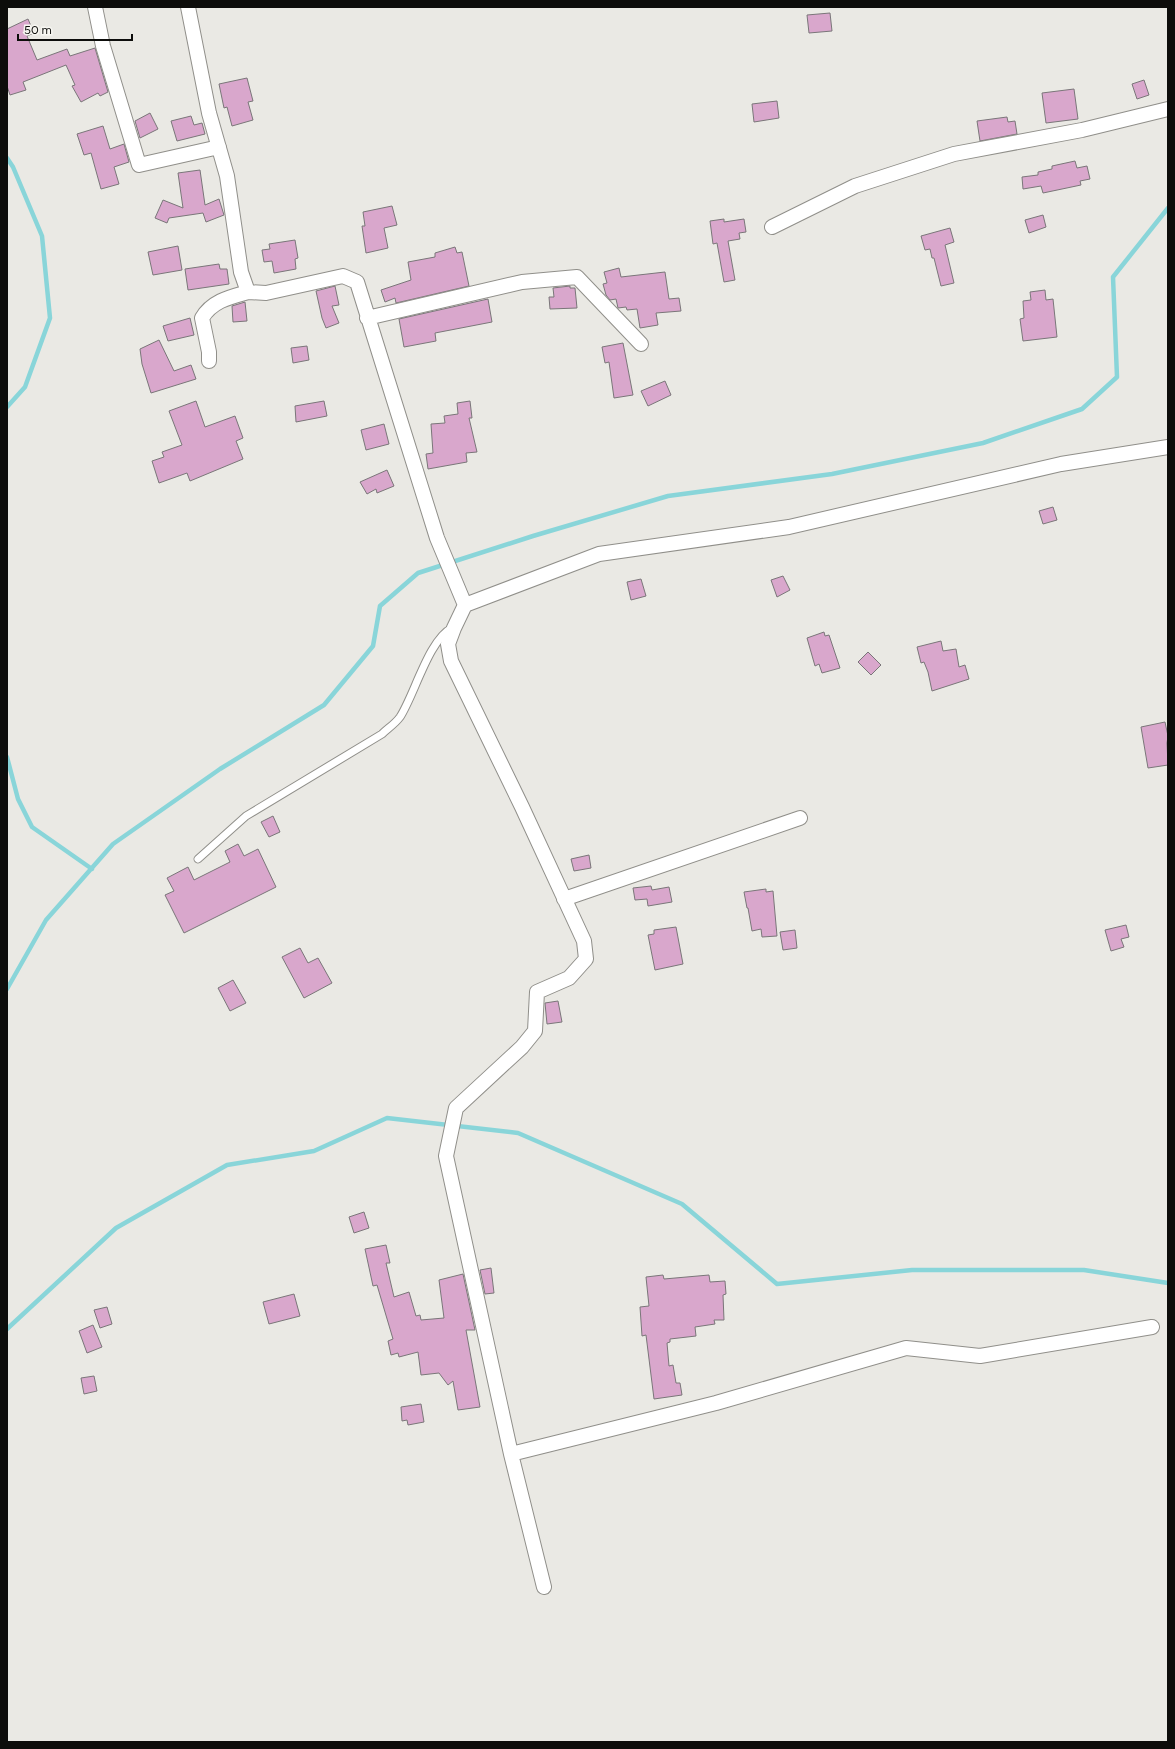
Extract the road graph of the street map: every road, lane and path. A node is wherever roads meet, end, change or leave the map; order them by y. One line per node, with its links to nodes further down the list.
1 (95, 7): 4 (street)
2 (188, 7): 4 (street)
3 (1168, 109): 5 (street)
4 (219, 147): 6 (street)
5 (772, 227)
6 (248, 292): 7 (street); 9 (street)
7 (368, 318): 8 (street); 11 (street)
8 (641, 344)
9 (209, 361)
10 (1168, 448): 11 (street)
11 (465, 605): 12 (street)
12 (454, 628): 14 (lane); 15 (street)
13 (800, 818): 15 (street)
14 (198, 859)
15 (564, 900): 17 (street)
16 (1152, 1327): 17 (street)
17 (511, 1454): 18 (street)
18 (544, 1588)

